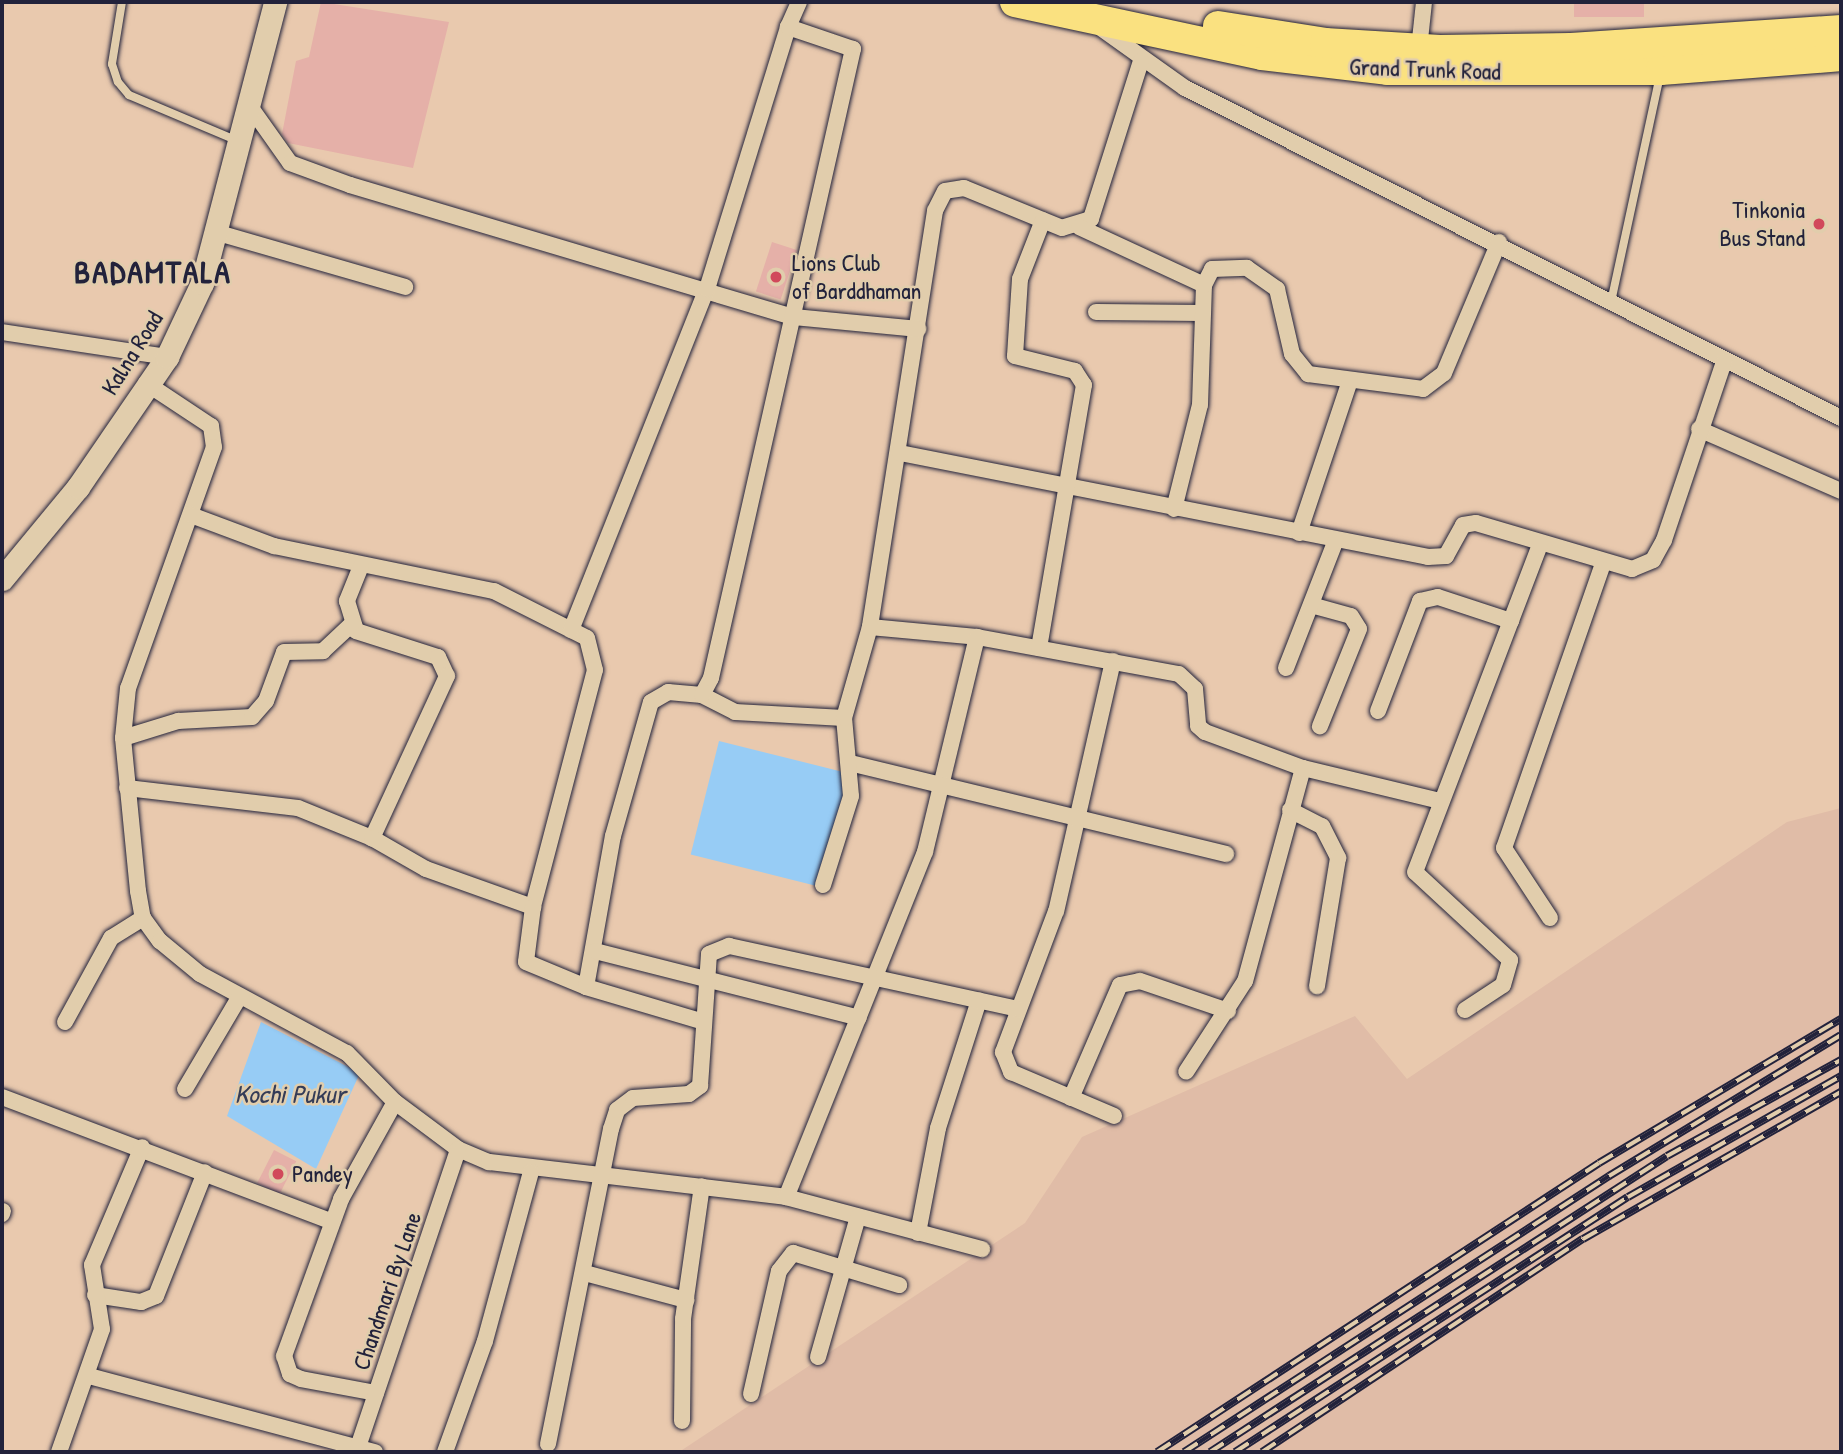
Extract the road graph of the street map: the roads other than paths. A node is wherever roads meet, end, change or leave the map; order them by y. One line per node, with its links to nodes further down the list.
1 (122, 2): 14 (lane)
2 (275, 2): 13 (street, Kalna Road)
3 (799, 2): 7 (street)
4 (1016, 2): 6 (highway, Grand Trunk Road)
5 (1424, 2): 9 (street)
6 (1085, 9): 9 (highway, Grand Trunk Road); 11 (street); 12 (highway, Grand Trunk Road)
7 (788, 27): 21 (street); 25 (street)
8 (1841, 30): 9 (highway, Grand Trunk Road)
9 (1419, 49)
10 (1841, 56): 12 (highway, Grand Trunk Road)
11 (1141, 61): 16 (street); 18 (street)
12 (1661, 70): 22 (lane)
13 (249, 105): 14 (street, Kalna Road); 21 (street)
14 (239, 141): 17 (street, Kalna Road)
15 (1043, 220): 16 (street); 26 (street); 35 (street)
16 (1079, 227): 19 (street)
17 (215, 232): 20 (street); 28 (street, Kalna Road)
18 (1499, 242): 22 (street); 30 (street)
19 (1204, 285): 24 (street); 30 (street)
20 (405, 287)
21 (706, 289): 25 (street); 49 (street)
22 (1611, 302): 29 (street)
23 (1096, 312): 24 (street)
24 (1202, 313): 37 (street)
25 (794, 317): 26 (street); 54 (street)
26 (918, 329): 34 (street)
27 (2, 332): 28 (street)
28 (167, 357): 31 (street, Kalna Road)
29 (1724, 362): 32 (street); 33 (street)
30 (1349, 381): 39 (street)
31 (146, 383): 38 (street); 44 (street, Kalna Road)
32 (1841, 418)
33 (1699, 429): 36 (street); 42 (street)
34 (900, 453): 35 (street); 48 (street)
35 (1066, 486): 37 (street); 51 (street)
36 (1841, 491)
37 (1174, 509): 39 (street)
38 (191, 515): 43 (street); 58 (street)
39 (1299, 533): 40 (street)
40 (1336, 540): 41 (street); 45 (street)
41 (1541, 544): 42 (street); 46 (street)
42 (1603, 564): 71 (street)
43 (361, 566): 47 (street); 49 (street)
44 (2, 579)
45 (1311, 605): 53 (street); 57 (street)
46 (1510, 621): 55 (street); 63 (street)
47 (352, 624): 58 (street); 66 (street)
48 (870, 627): 50 (street); 56 (street)
49 (571, 630): 69 (street)
50 (977, 637): 51 (street); 61 (street)
51 (1039, 648): 52 (street)
52 (1113, 662): 60 (street); 65 (street)
53 (1286, 667)
54 (702, 695): 56 (street); 72 (street)
55 (1378, 710)
56 (844, 718): 59 (street)
57 (1320, 726)
58 (123, 738): 62 (street)
59 (850, 763): 61 (street); 68 (street)
60 (1303, 768): 63 (street); 64 (street)
61 (942, 785): 65 (street); 73 (street)
62 (127, 788): 66 (street); 70 (street)
63 (1440, 801): 80 (street)
64 (1290, 810): 75 (street); 81 (street)
65 (1079, 818): 67 (street); 79 (street)
66 (372, 838): 69 (street)
67 (1226, 855)
68 (823, 885)
69 (533, 907): 76 (street)
70 (143, 918): 77 (street); 84 (street)
71 (1550, 918)
72 (595, 951): 74 (street); 76 (street)
73 (877, 975): 74 (street); 78 (street); 82 (street)
74 (703, 978): 82 (street); 83 (street)
75 (1317, 986)
76 (586, 987): 83 (street)
77 (240, 996): 86 (street); 89 (street)
78 (979, 1000): 79 (street); 100 (street)
79 (1017, 1009): 88 (street)
80 (1465, 1010)
81 (1228, 1011): 85 (street); 88 (street)
82 (859, 1018): 97 (street)
83 (701, 1021): 95 (street)
84 (65, 1022)
85 (1186, 1072)
86 (185, 1088)
87 (2, 1097): 91 (street)
88 (1071, 1098): 90 (street)
89 (395, 1102): 92 (street); 99 (street)
90 (1114, 1116)
91 (142, 1147): 93 (street); 105 (street)
92 (458, 1149): 94 (street); 109 (street, Chandmari By Lane)
93 (205, 1172): 99 (street); 105 (street)
94 (531, 1172): 95 (street); 116 (street)
95 (605, 1180): 96 (street); 103 (street)
96 (702, 1186): 97 (street); 106 (street)
97 (786, 1197): 98 (street)
98 (858, 1217): 100 (street); 102 (street)
99 (332, 1223): 109 (street)
100 (918, 1233): 101 (street)
101 (982, 1249)
102 (844, 1266): 104 (street); 107 (street); 110 (street)
103 (585, 1273): 106 (street); 112 (street)
104 (899, 1285)
105 (95, 1295): 108 (street)
106 (686, 1300): 111 (street)
107 (818, 1357)
108 (89, 1376): 113 (street); 114 (street)
109 (376, 1393): 113 (street, Chandmari By Lane)
110 (751, 1394)
111 (682, 1421)
112 (548, 1444)
113 (358, 1447): 115 (street)
114 (59, 1452)
115 (375, 1452)
116 (445, 1452)

